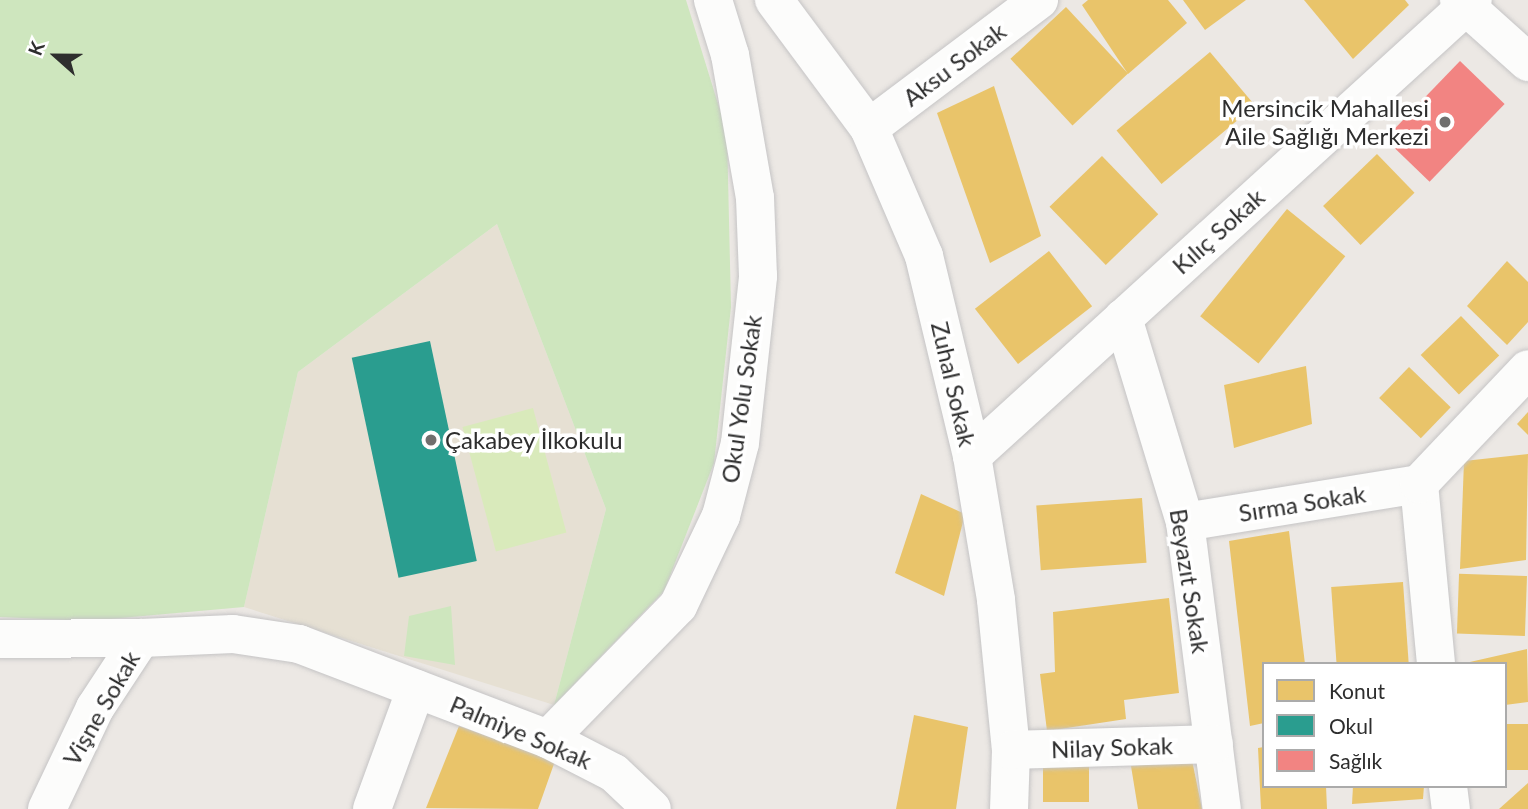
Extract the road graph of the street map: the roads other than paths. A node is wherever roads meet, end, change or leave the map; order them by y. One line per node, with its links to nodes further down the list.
1 (713, 0): 16 (street, Okul Yolu Sokak)
2 (774, 0): 6 (street, Zuhal Sokak)
3 (1039, 0): 6 (street, Aksu Sokak)
4 (1466, 2): 5 (street); 7 (street, Kılıç Sokak)
5 (1528, 62)
6 (869, 128): 9 (street, Zuhal Sokak)
7 (1123, 317): 9 (street, Kılıç Sokak); 11 (street, Beyazıt Sokak)
8 (1528, 369): 10 (street)
9 (972, 456): 18 (street, Zuhal Sokak)
10 (1419, 484): 11 (street, Sırma Sokak); 14 (street)
11 (1185, 522): 17 (street, Beyazıt Sokak)
12 (141, 638): 13 (street); 15 (street, Vişne Sokak); 20 (street, Vişne Sokak)
13 (0, 639)
14 (1436, 662)
15 (416, 689): 16 (street, Palmiye Sokak); 21 (street)
16 (548, 739): 22 (street, Palmiye Sokak)
17 (1214, 744): 18 (street, Nilay Sokak); 24 (street, Beyazıt Sokak)
18 (1011, 750): 23 (street, Zuhal Sokak)
19 (1448, 788): 25 (street)
20 (47, 809)
21 (372, 809)
22 (652, 809)
23 (1009, 809)
24 (1222, 809)
25 (1451, 809)

